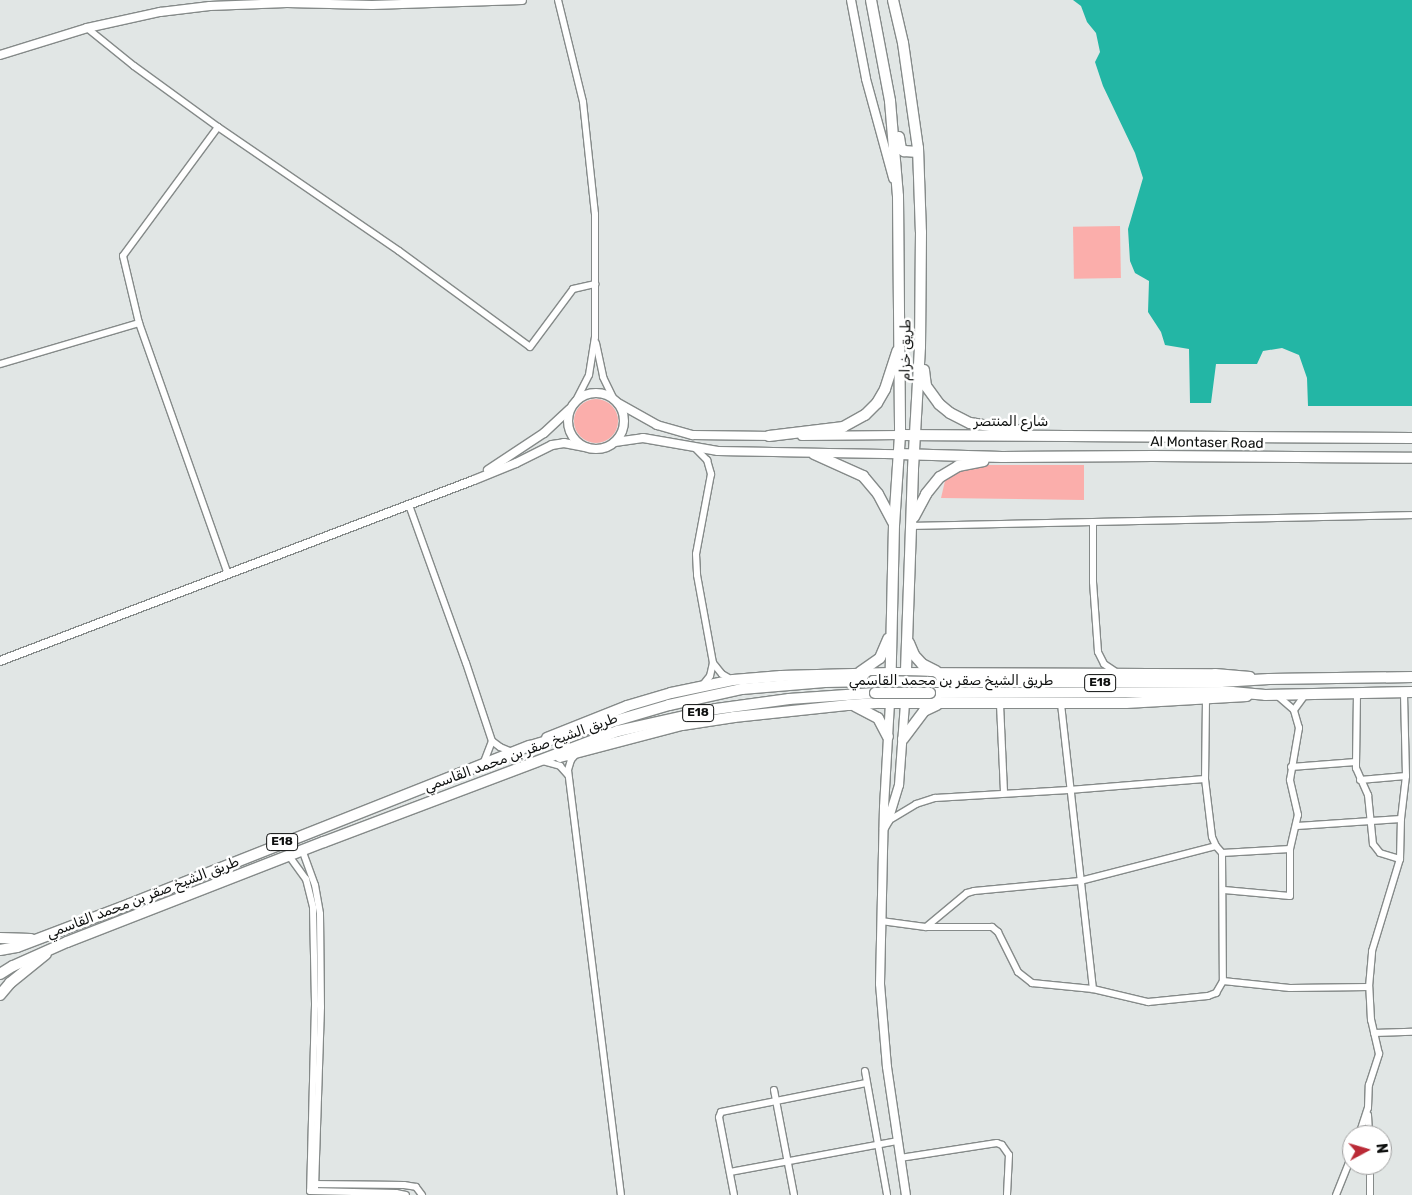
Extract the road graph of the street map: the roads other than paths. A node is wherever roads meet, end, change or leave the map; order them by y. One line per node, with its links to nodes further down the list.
1 (351, 0): 7 (street)
2 (522, 0): 7 (street)
3 (558, 0): 14 (street)
4 (851, 0): 13 (street)
5 (871, 0): 10 (main road, طريق خزام)
6 (893, 0): 12 (main road, طريق خزام)
7 (331, 3): 8 (street)
8 (87, 28): 9 (street); 11 (street)
9 (0, 55)
10 (890, 101): 12 (main road); 13 (main road, طريق خزام)
11 (218, 127): 14 (street); 15 (street)
12 (918, 152): 18 (main road, طريق خزام)
13 (898, 196): 17 (main road, طريق خزام)
14 (595, 284): 16 (street)
15 (139, 323): 19 (street); 42 (street)
16 (595, 337): 20 (street); 21 (street)
17 (900, 341): 23 (main road); 24 (main road, طريق خزام)
18 (920, 347): 25 (main road, طريق خزام); 26 (main road)
19 (0, 364)
20 (575, 402): 21 (street); 22 (street)
21 (616, 402): 23 (street, شارع المنتصر); 28 (street)
22 (570, 410): 29 (street); 36 (street)
23 (769, 436): 24 (street, شارع المنتصر)
24 (900, 436): 25 (main road, شارع المنتصر); 32 (main road, طريق خزام)
25 (917, 436): 26 (main road, شارع المنتصر); 33 (main road, طريق خزام)
26 (1059, 436): 27 (main road, شارع المنتصر)
27 (1412, 438)
28 (615, 442): 29 (street); 30 (street)
29 (584, 447): 36 (street)
30 (696, 449): 31 (street); 46 (street)
31 (814, 454): 32 (street); 41 (main road)
32 (898, 454): 33 (main road); 41 (main road, طريق خزام)
33 (915, 455): 34 (main road); 40 (main road, طريق خزام)
34 (1002, 457): 35 (main road, Al Montaser Road); 40 (main road)
35 (1412, 458)
36 (474, 480): 37 (street)
37 (408, 505): 42 (street); 71 (street)
38 (1412, 514): 39 (street)
39 (1093, 522): 40 (street); 51 (street)
40 (912, 523): 44 (main road, طريق خزام)
41 (894, 525): 43 (main road, طريق خزام)
42 (228, 574): 45 (street)
43 (891, 626): 47 (main road, طريق خزام); 50 (main road)
44 (908, 633): 48 (main road, طريق خزام); 49 (main road)
45 (0, 662)
46 (713, 663): 54 (street); 55 (street)
47 (890, 672): 48 (main road); 50 (main road); 62 (main road, طريق خزام)
48 (907, 673): 49 (main road); 63 (main road, طريق خزام)
49 (944, 673): 51 (main road)
50 (858, 674): 54 (main road)
51 (1121, 674): 53 (main road)
52 (1412, 677): 53 (main road, طريق الشيخ صقر بن محمد القاسمي / E18)
53 (1269, 679): 56 (main road, طريق الشيخ صقر بن محمد القاسمي / E18)
54 (733, 680): 55 (main road)
55 (700, 687): 72 (main road)
56 (931, 688): 60 (main road, طريق الشيخ صقر بن محمد القاسمي / E18); 72 (main road, طريق الشيخ صقر بن محمد القاسمي / E18, bridge); 79 (main road, طريق الشيخ صقر بن محمد القاسمي / E18, bridge)
57 (1408, 692): 58 (main road, طريق الشيخ صقر بن محمد القاسمي / E18); 73 (street)
58 (1358, 693): 59 (main road, طريق الشيخ صقر بن محمد القاسمي / E18); 77 (street)
59 (1306, 694): 60 (main road, طريق الشيخ صقر بن محمد القاسمي / E18); 68 (street)
60 (1270, 695): 61 (main road); 68 (street)
61 (1206, 699): 67 (main road); 83 (street)
62 (890, 702): 63 (main road); 64 (main road); 69 (street)
63 (905, 703): 65 (main road); 70 (street)
64 (849, 704): 69 (main road); 75 (main road)
65 (941, 704): 66 (main road); 70 (main road)
66 (1000, 704): 67 (main road); 86 (street)
67 (1061, 704): 85 (street)
68 (1294, 710): 80 (street)
69 (888, 737): 90 (street)
70 (904, 739): 90 (street)
71 (492, 741): 74 (street); 78 (street)
72 (530, 746): 74 (main road, طريق الشيخ صقر بن محمد القاسمي / E18)
73 (1409, 747): 82 (street)
74 (514, 752): 78 (main road, طريق الشيخ صقر بن محمد القاسمي / E18)
75 (578, 752): 76 (main road); 81 (street)
76 (542, 761): 79 (main road); 81 (street)
77 (1356, 762): 80 (street); 84 (street)
78 (483, 764): 103 (main road, طريق الشيخ صقر بن محمد القاسمي / E18)
79 (529, 764): 104 (main road, طريق الشيخ صقر بن محمد القاسمي / E18)
80 (1291, 767): 91 (street)
81 (569, 776): 130 (street)
82 (1406, 776): 84 (street); 87 (street)
83 (1205, 779): 85 (street); 92 (street)
84 (1360, 780): 89 (street)
85 (1069, 790): 86 (street); 98 (street)
86 (1004, 793): 90 (street)
87 (1409, 797): 88 (street)
88 (1401, 819): 89 (street); 96 (street)
89 (1371, 821): 91 (street); 96 (street)
90 (886, 824): 100 (street)
91 (1297, 826): 93 (street)
92 (1216, 846): 94 (street); 98 (street)
93 (1290, 849): 94 (street); 99 (street)
94 (1222, 853): 99 (street)
95 (304, 855): 127 (street)
96 (1400, 859): 108 (street)
97 (292, 860): 127 (street)
98 (1080, 881): 101 (street); 109 (street)
99 (1224, 890): 107 (street)
100 (881, 921): 101 (street); 120 (street)
101 (926, 927): 109 (street)
102 (0, 938): 103 (main road)
103 (34, 940): 105 (main road, طريق الشيخ صقر بن محمد القاسمي / E18)
104 (55, 947): 106 (main road, طريق الشيخ صقر بن محمد القاسمي / E18); 110 (main road)
105 (0, 950)
106 (0, 974)
107 (1223, 981): 108 (street); 109 (street)
108 (1369, 987): 112 (street)
109 (1093, 989)
110 (0, 995)
111 (1412, 1032): 112 (street)
112 (1374, 1033): 117 (street)
113 (865, 1071): 114 (street)
114 (866, 1083): 116 (street); 121 (street)
115 (774, 1090): 116 (street)
116 (776, 1100): 123 (street); 124 (street)
117 (1368, 1108): 118 (street); 119 (street)
118 (1362, 1125)
119 (1369, 1125)
120 (898, 1141): 121 (street); 122 (street)
121 (877, 1145): 123 (street); 133 (street)
122 (900, 1158): 134 (street); 135 (street)
123 (788, 1162): 124 (street); 132 (street)
124 (730, 1172): 131 (street)
125 (1344, 1175): 136 (street)
126 (1370, 1175): 137 (street)
127 (314, 1186): 128 (street); 129 (street)
128 (406, 1195)
129 (422, 1195)
130 (621, 1195)
131 (734, 1195)
132 (794, 1195)
133 (887, 1195)
134 (906, 1195)
135 (1007, 1195)
136 (1336, 1195)
137 (1370, 1195)

